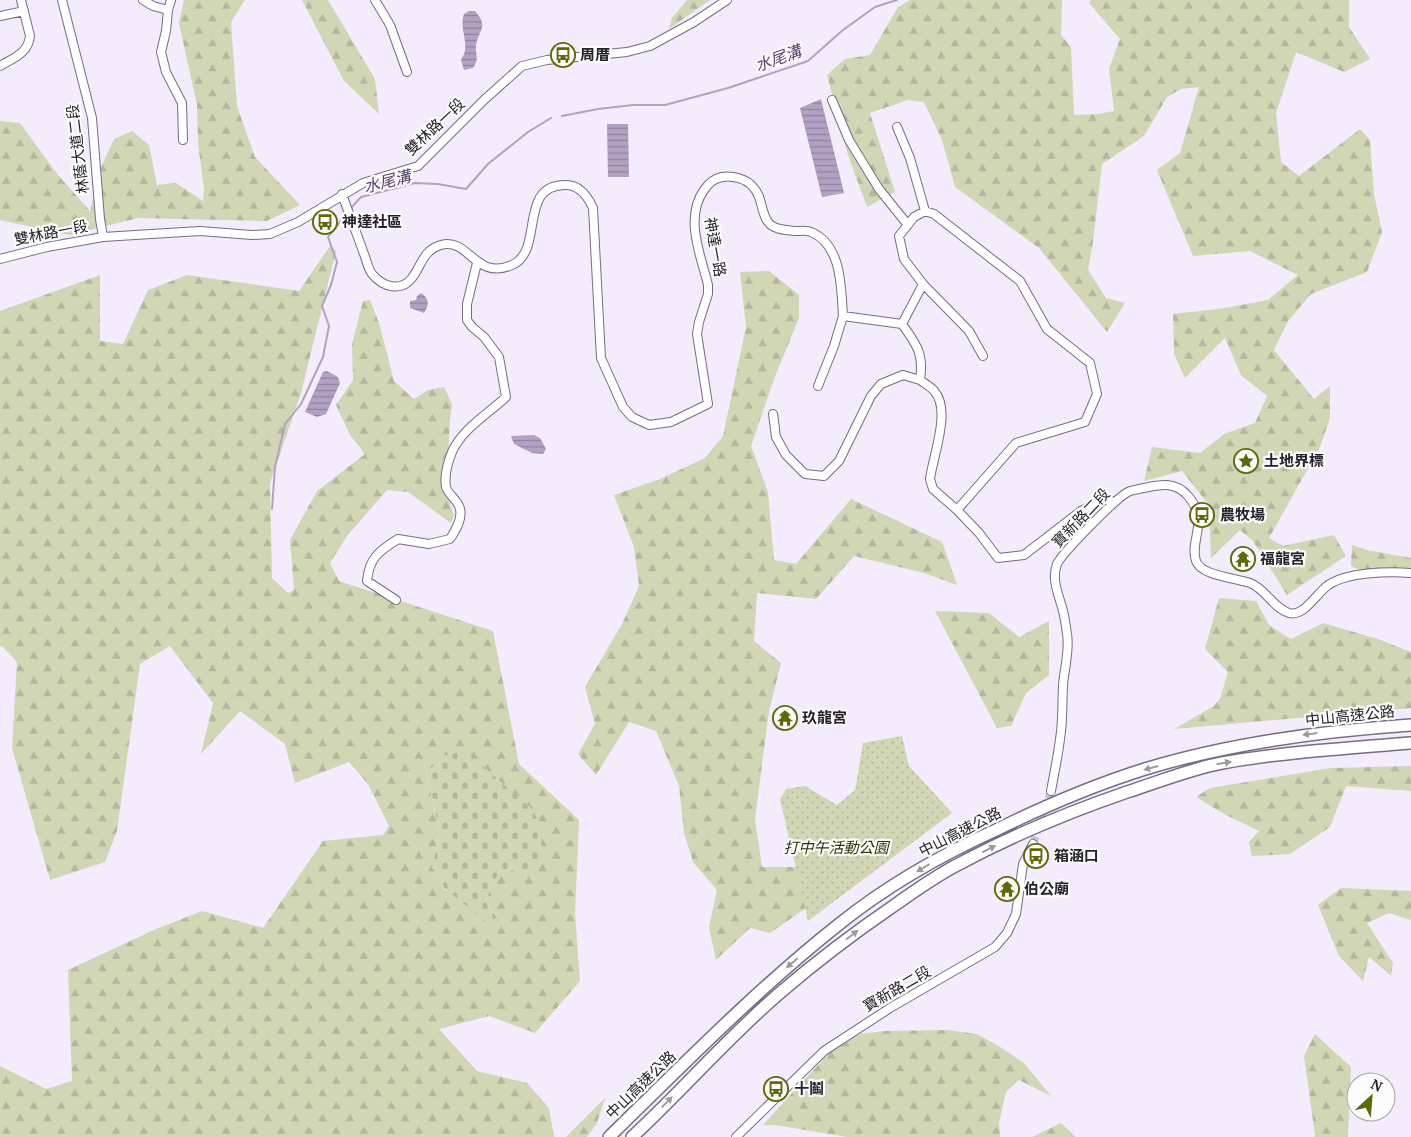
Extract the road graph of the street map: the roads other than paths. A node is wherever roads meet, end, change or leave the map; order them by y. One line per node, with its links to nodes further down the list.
1 (21, 0): 8 (street)
2 (62, 0): 18 (street, 林蔭大道二段)
3 (143, 0): 7 (street)
4 (171, 0): 7 (street)
5 (375, 0): 11 (street)
6 (727, 0): 15 (street, 雙林路一段)
7 (168, 10): 14 (street)
8 (24, 11): 9 (street); 10 (street)
9 (0, 16)
10 (0, 66)
11 (407, 72)
12 (832, 100): 17 (street)
13 (897, 127): 16 (street)
14 (183, 140)
15 (342, 194): 18 (street, 雙林路一段); 20 (street, 神達一路)
16 (925, 211): 17 (street); 29 (street)
17 (908, 225): 21 (street)
18 (103, 237): 19 (street, 雙林路一段)
19 (0, 259)
20 (477, 262): 22 (street, 神達一路); 31 (street)
21 (923, 284): 23 (street); 24 (street)
22 (843, 316): 23 (street); 26 (street)
23 (902, 324): 25 (street)
24 (983, 356)
25 (920, 380): 27 (street); 29 (street)
26 (818, 386)
27 (773, 414)
28 (1114, 502): 29 (street); 30 (street, 寶新路二段); 34 (street, 寶新路二段)
29 (957, 510)
30 (1411, 573)
31 (396, 600)
32 (1411, 725): 36 (highway, 中山高速公路, one-way to 36)
33 (1411, 743): 37 (highway, 中山高速公路, one-way to 33)
34 (1051, 791)
35 (1033, 844): 38 (street, 寶新路二段)
36 (608, 1137)
37 (632, 1137)
38 (736, 1137)

